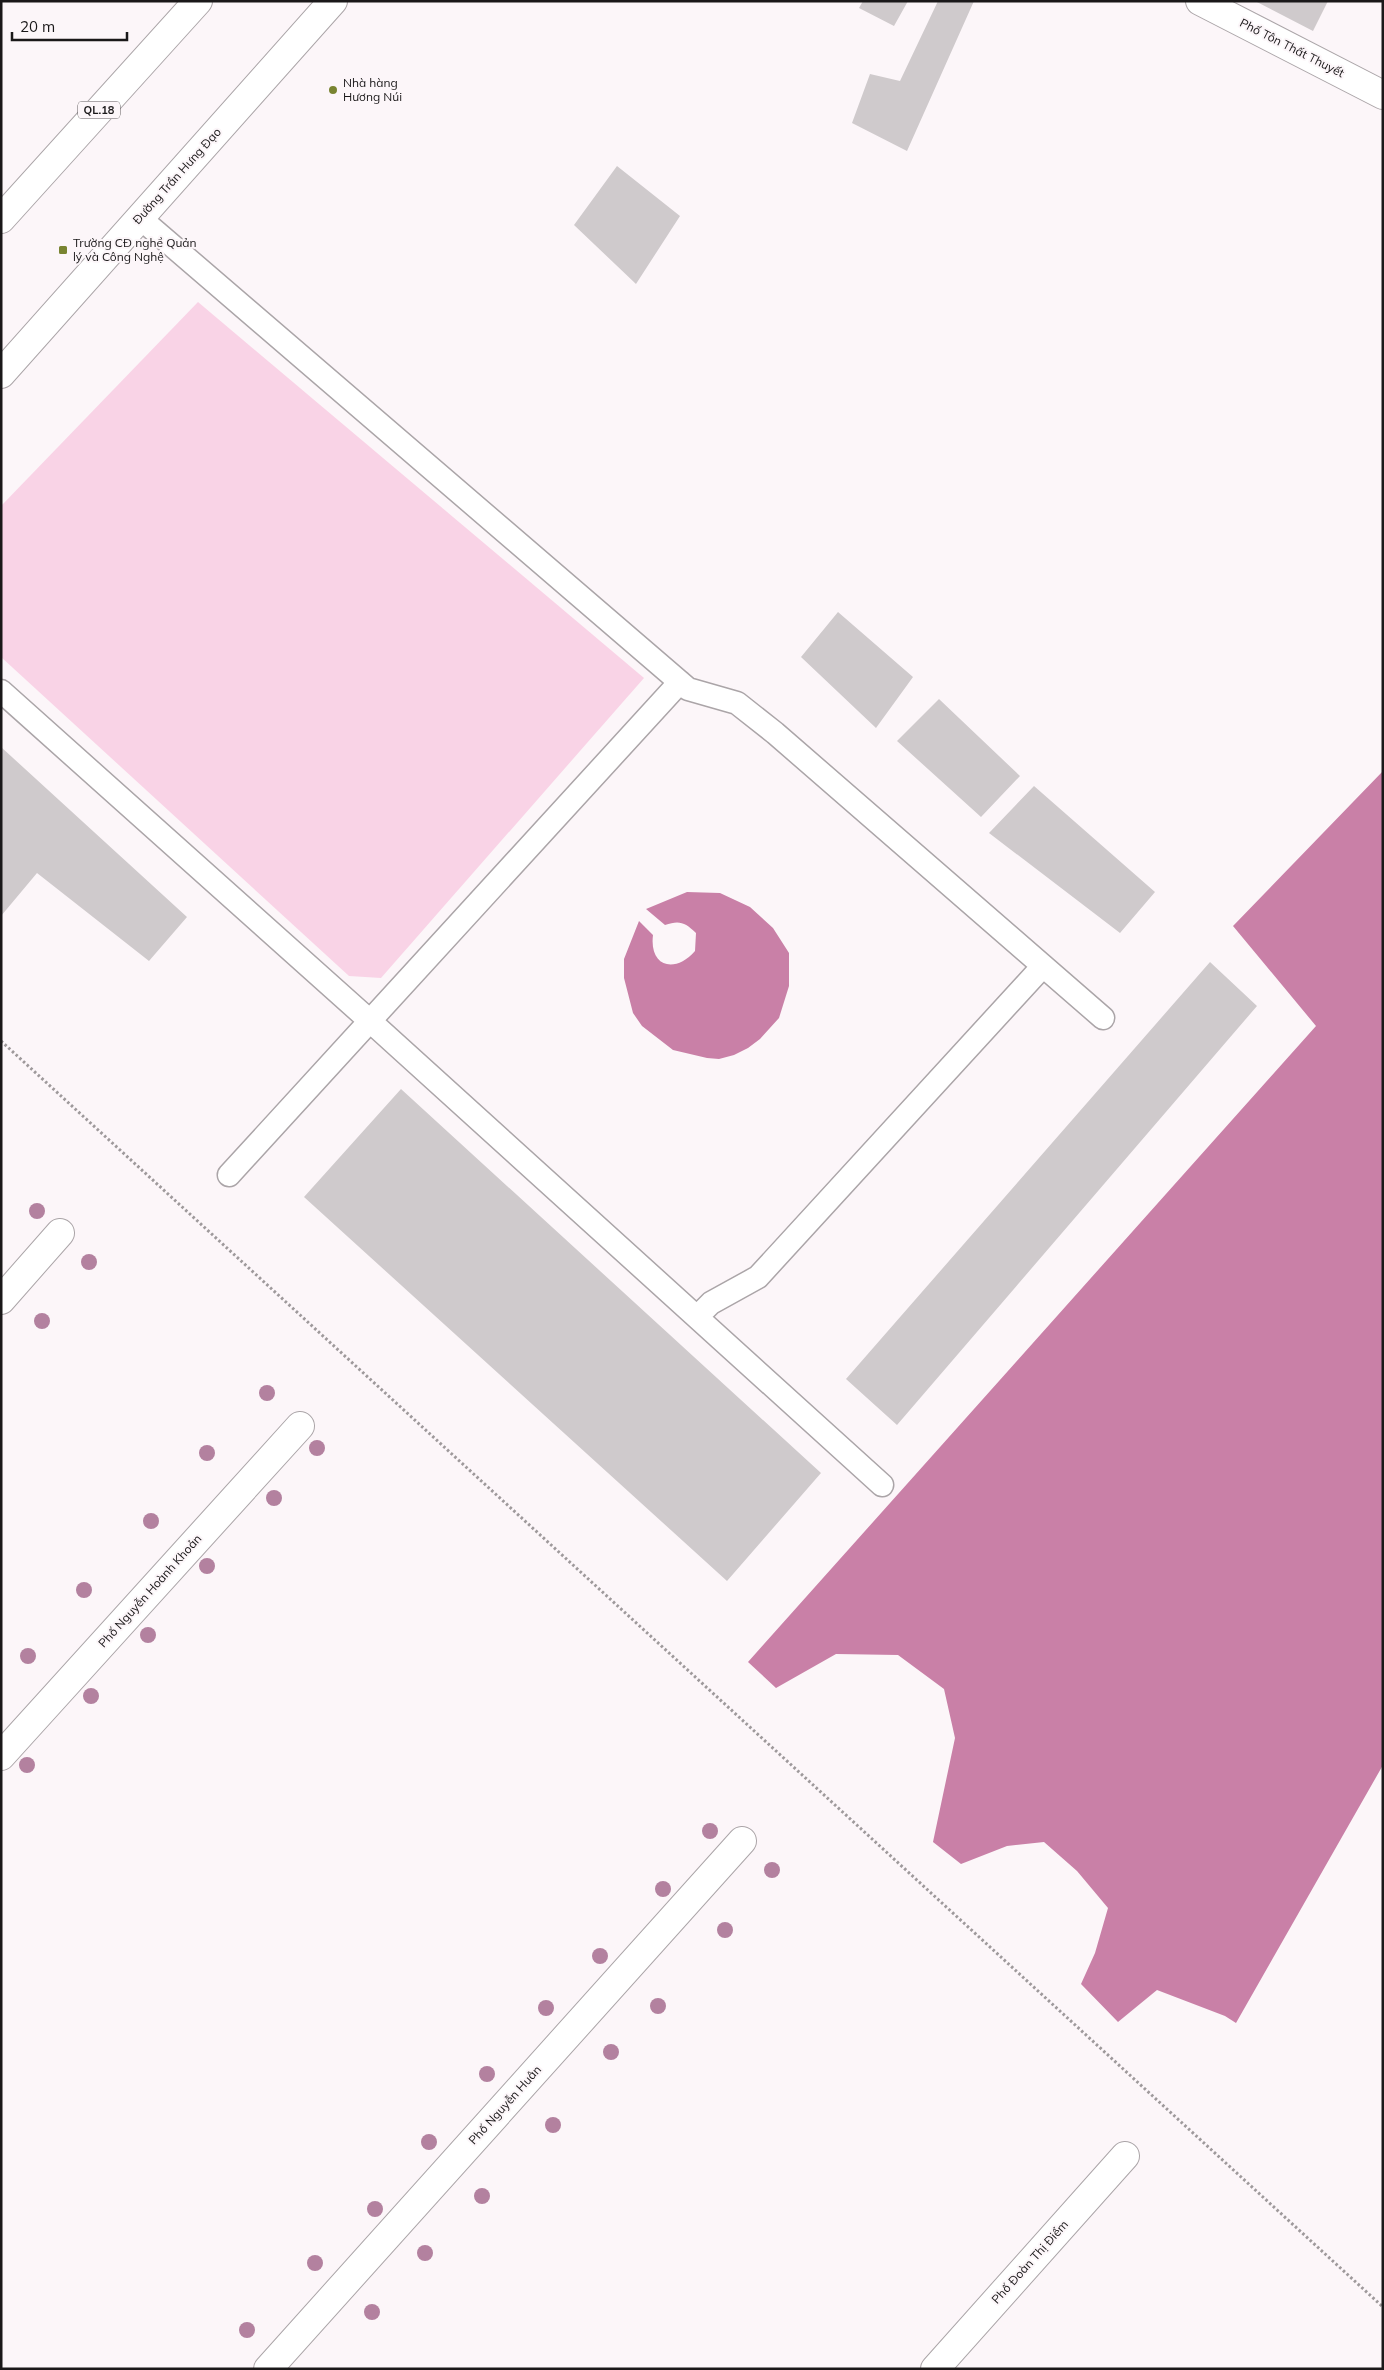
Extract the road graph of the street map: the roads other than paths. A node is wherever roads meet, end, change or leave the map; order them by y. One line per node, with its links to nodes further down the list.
1 (198, 1): 6 (main road, QL.18)
2 (333, 1): 5 (main road, Đường Trần Hưng Đạo)
3 (1200, 1): 4 (main road, Phố Tôn Thất Thuyết)
4 (1383, 95)
5 (140, 218): 7 (main road, Đường Trần Hưng Đạo); 8 (lane)
6 (1, 219)
7 (1, 374)
8 (680, 682): 10 (lane); 12 (lane)
9 (1, 691): 12 (lane)
10 (1044, 966): 11 (lane); 16 (lane)
11 (1103, 1018)
12 (370, 1021): 13 (lane); 16 (lane)
13 (229, 1175)
14 (60, 1233): 15 (main road)
15 (1, 1300)
16 (697, 1317): 18 (lane)
17 (300, 1426): 19 (main road, Phố Nguyễn Hoành Khoản)
18 (882, 1485)
19 (1, 1756)
20 (742, 1841): 22 (main road, Phố Nguyễn Huân)
21 (1125, 2156): 23 (main road, Phố Đoàn Thị Điểm)
22 (268, 2369)
23 (935, 2369)

